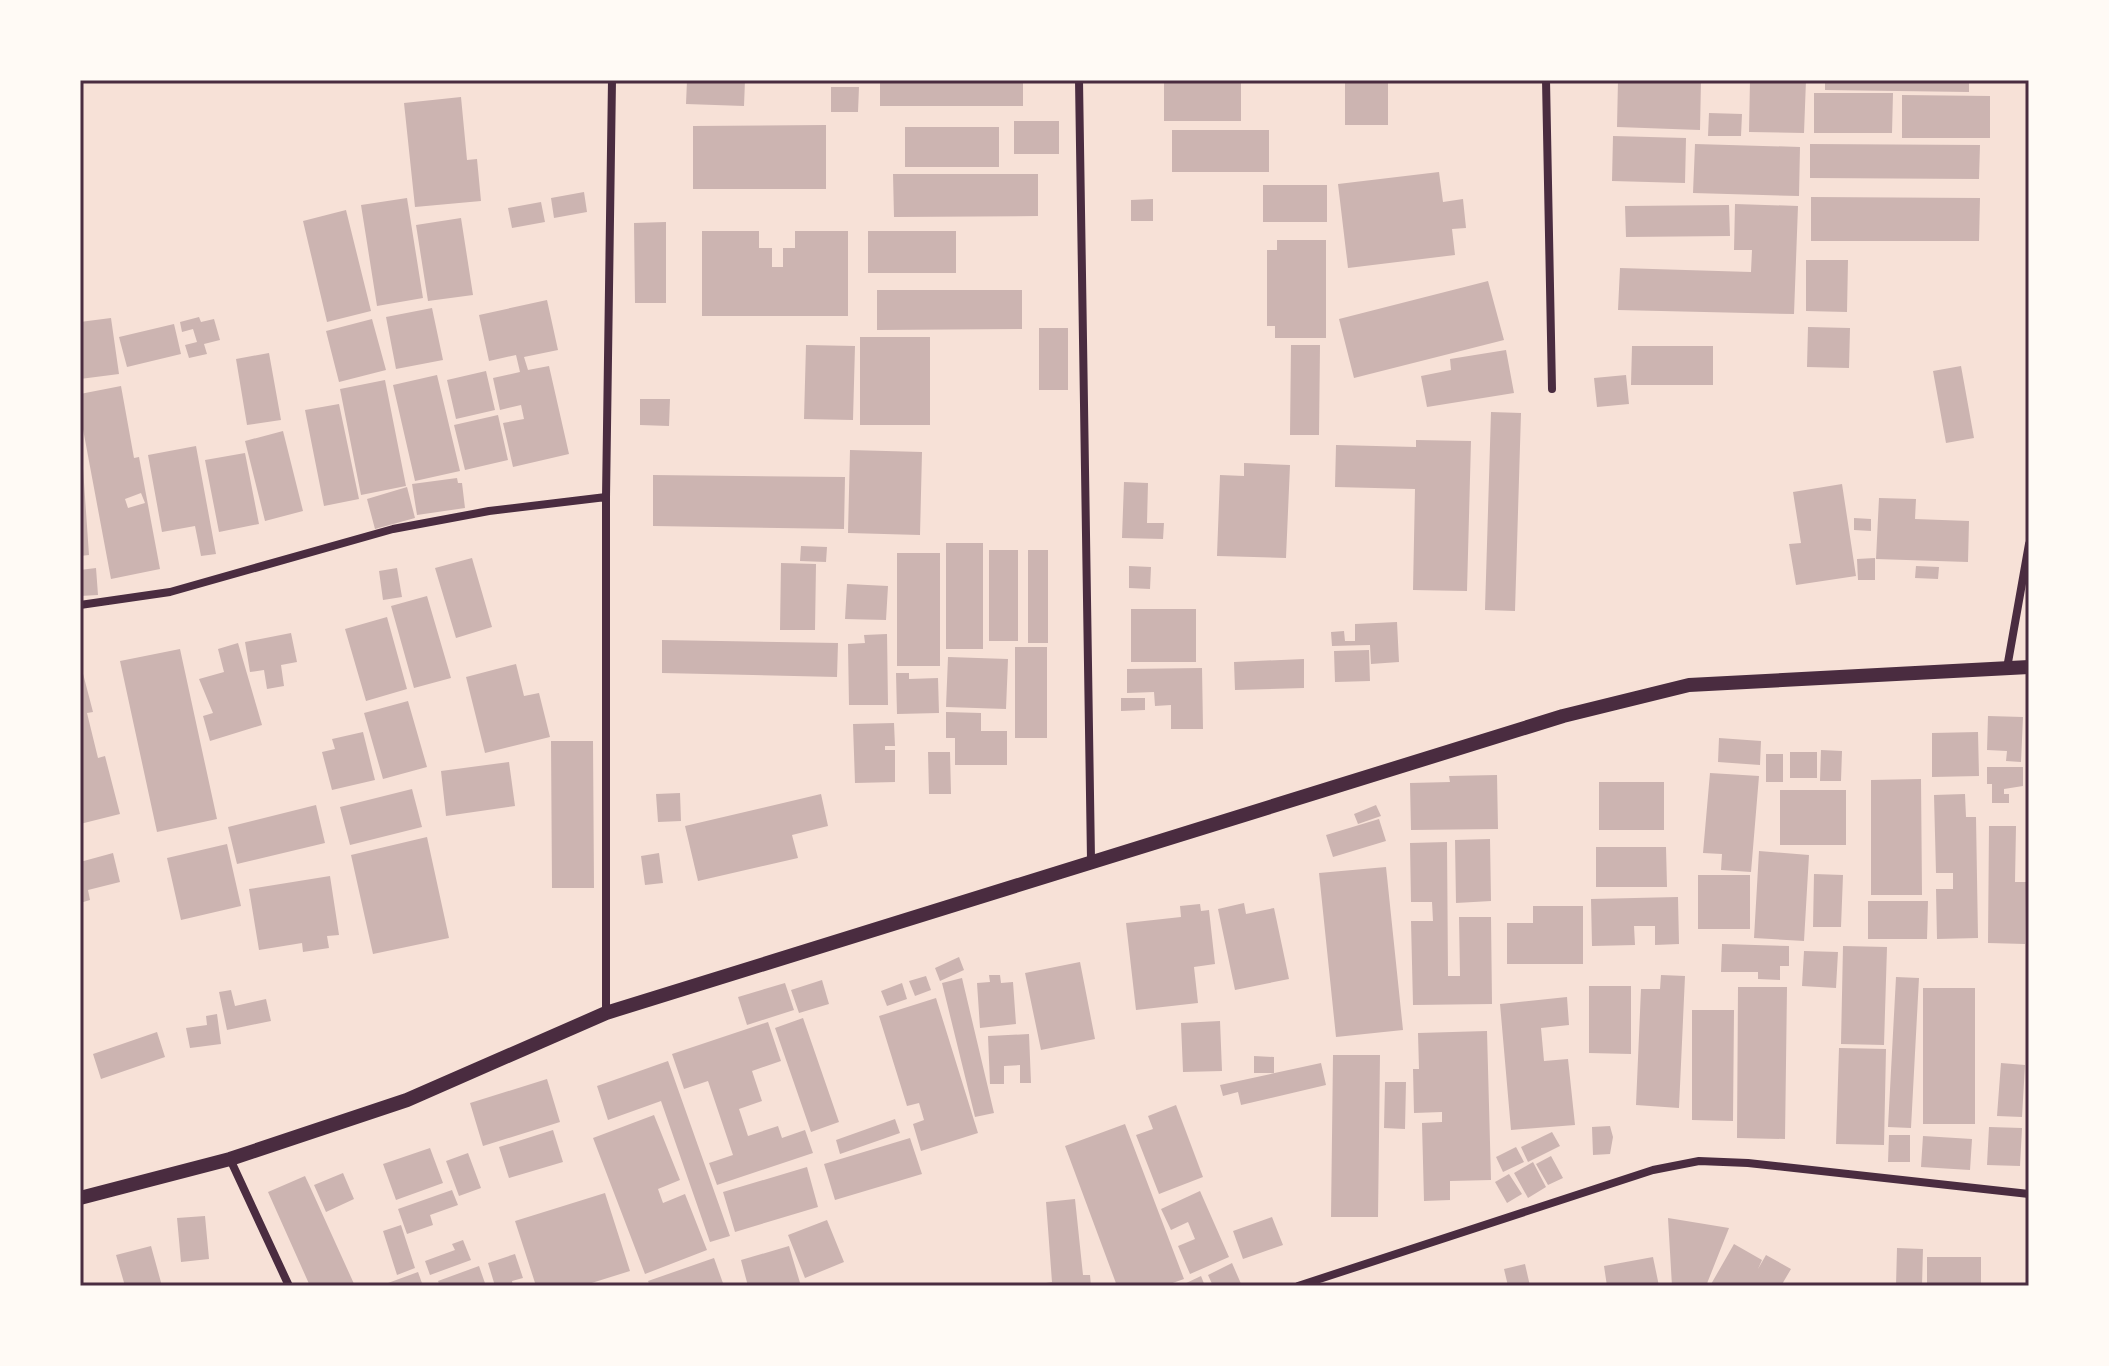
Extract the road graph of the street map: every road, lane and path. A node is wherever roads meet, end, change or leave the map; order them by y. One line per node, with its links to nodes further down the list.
1 (612, 80): 5 (street)
2 (1079, 80): 10 (street)
3 (1546, 80): 4 (street)
4 (1552, 389)
5 (606, 497): 7 (street); 11 (street)
6 (2029, 544): 9 (street)
7 (80, 605)
8 (2029, 667): 9 (street)
9 (2007, 668): 10 (street)
10 (1091, 859): 11 (street)
11 (606, 1013): 12 (street)
12 (230, 1159): 14 (street); 15 (street)
13 (2029, 1194): 16 (street)
14 (80, 1198)
15 (289, 1286)
16 (1298, 1286)

